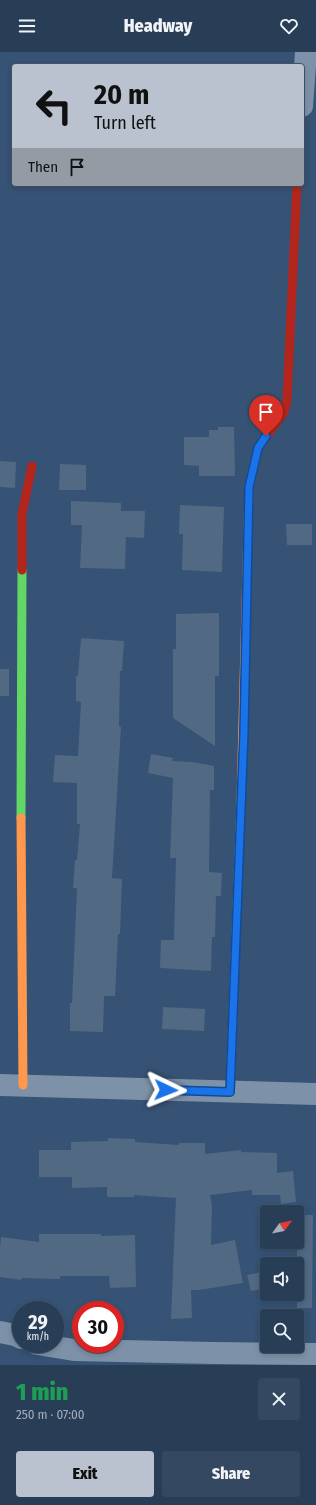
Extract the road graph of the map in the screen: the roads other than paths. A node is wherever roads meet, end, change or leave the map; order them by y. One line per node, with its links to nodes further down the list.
1 (306, 52): 2 (street)
2 (304, 79)
3 (297, 186): 7 (street)
4 (32, 466): 6 (street)
5 (0, 1084): 6 (street)
6 (23, 1085): 7 (street)
7 (230, 1092): 8 (street)
8 (316, 1094)
9 (0, 1332): 10 (street)
10 (12, 1334)
11 (64, 1348): 12 (street)
12 (316, 1354)

